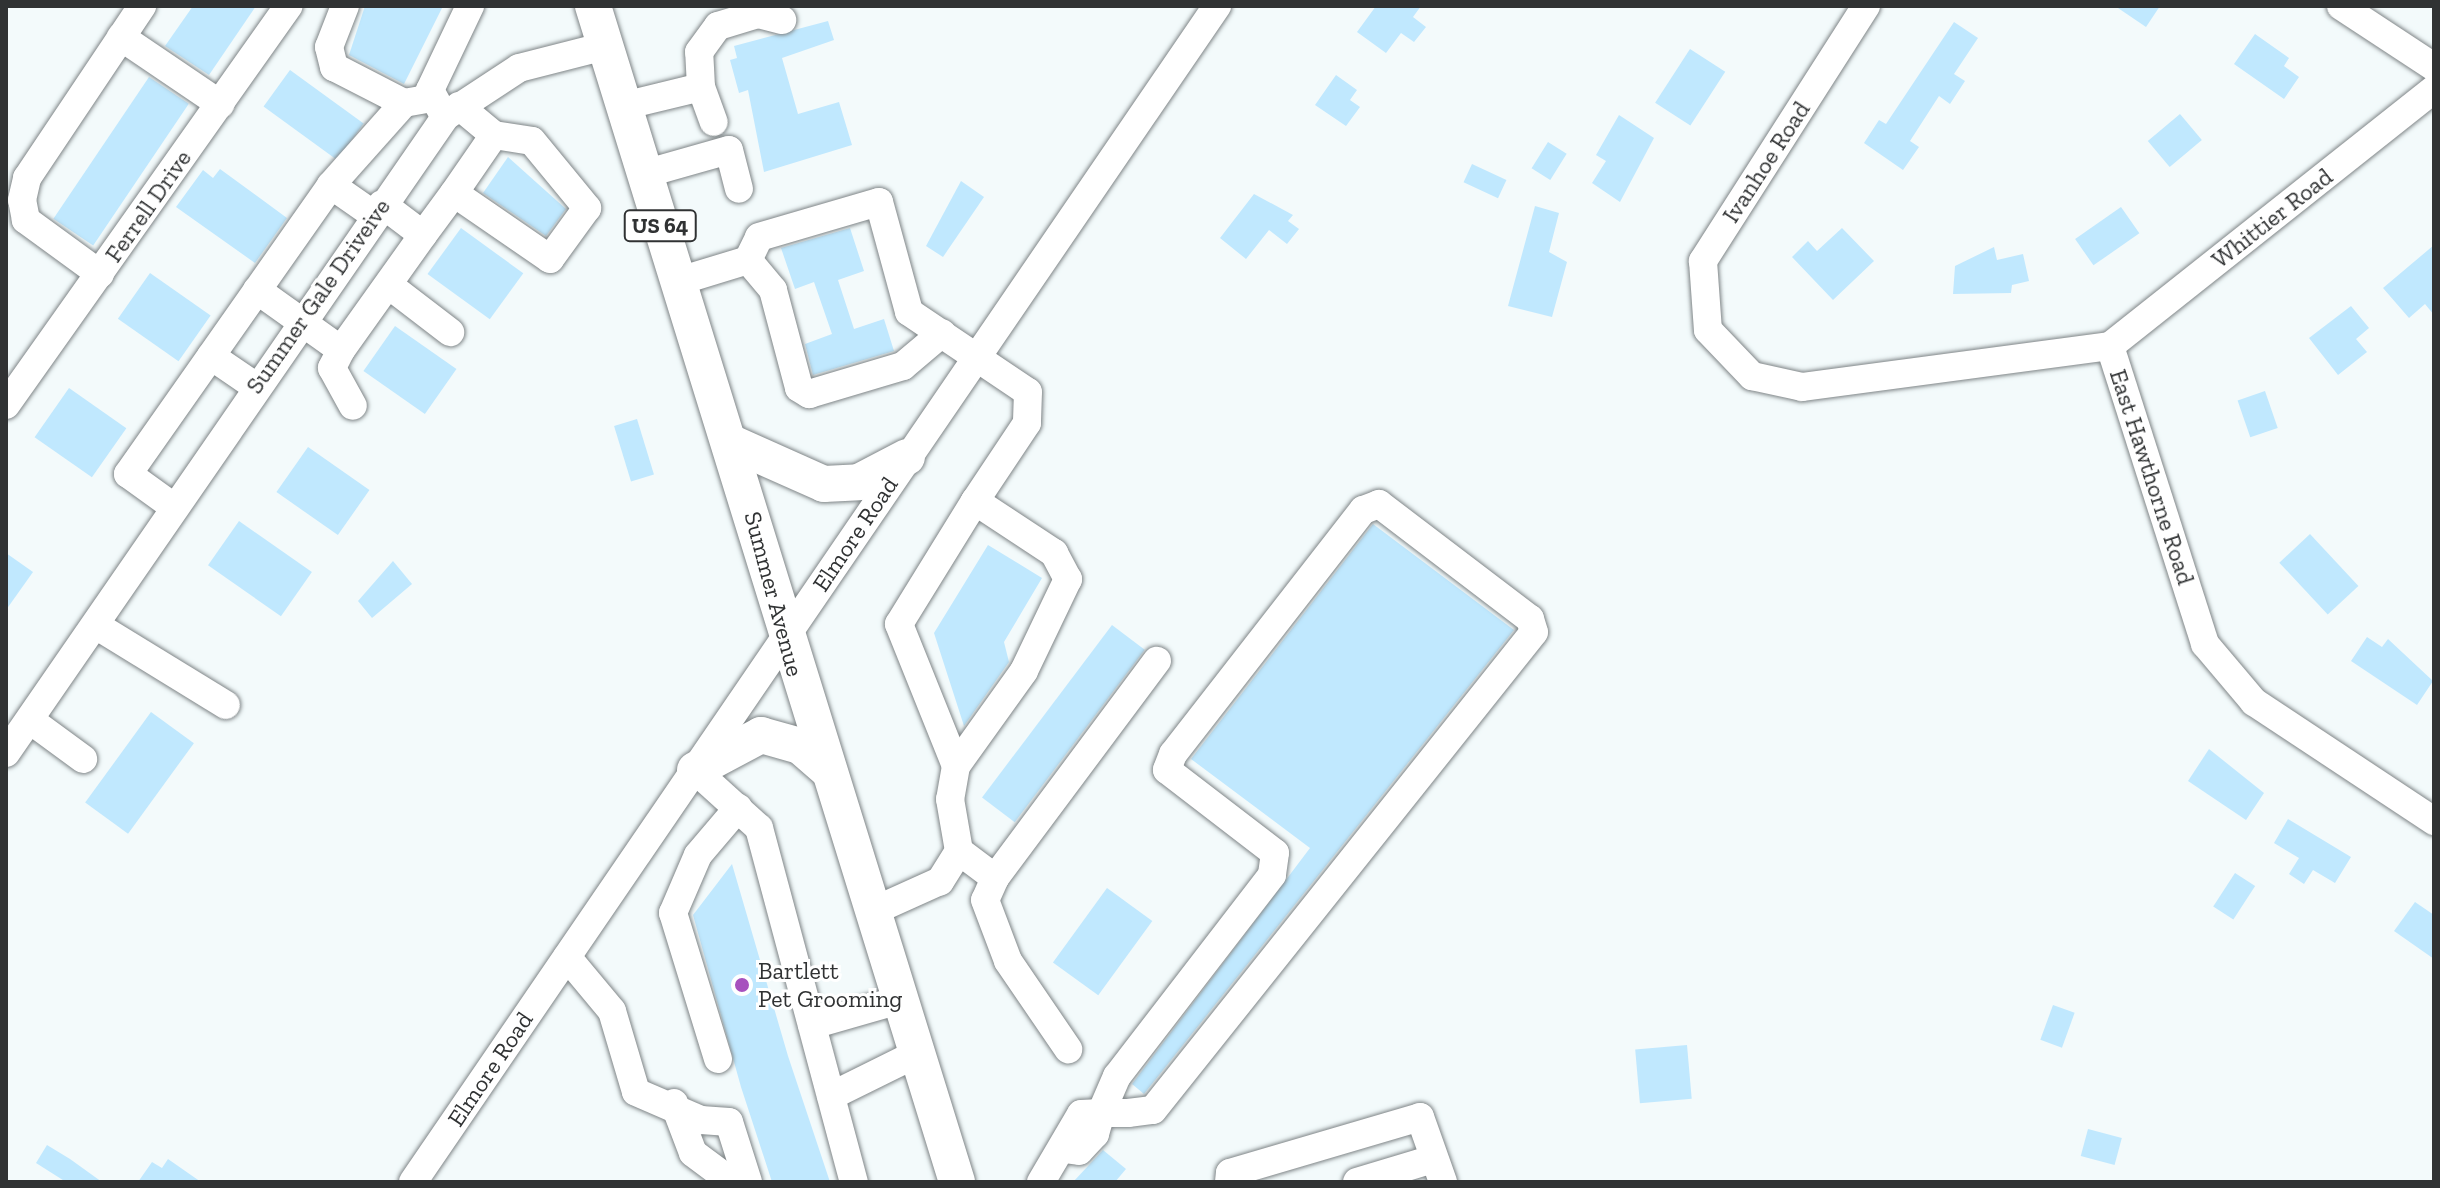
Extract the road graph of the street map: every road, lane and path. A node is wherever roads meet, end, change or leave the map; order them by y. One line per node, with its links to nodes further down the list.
1 (142, 6): 10 (street)
2 (289, 6): 15 (street, Ferrell Drive)
3 (345, 6): 16 (street)
4 (470, 6): 16 (street)
5 (593, 6): 11 (main road, Summer Avenue / US 64)
6 (1217, 6): 37 (street, Elmore Road)
7 (1866, 6): 32 (street, Ivanhoe Road)
8 (2341, 6): 12 (street)
9 (782, 20): 13 (street)
10 (121, 37): 15 (street); 27 (street)
11 (605, 46): 16 (street, Summer Gale Driveive); 17 (main road, Summer Avenue / US 64)
12 (2434, 67)
13 (701, 87): 17 (street); 18 (street)
14 (2434, 89): 35 (street, Whittier Road)
15 (220, 104): 27 (street, Ferrell Drive)
16 (435, 106): 19 (street); 21 (street); 24 (street, Summer Gale Driveive)
17 (623, 106): 20 (main road, Summer Avenue / US 64)
18 (714, 122)
19 (494, 135): 23 (street); 23 (street)
20 (644, 174): 22 (street); 28 (main road, Summer Avenue / US 64)
21 (331, 185): 24 (street); 30 (street)
22 (739, 189)
23 (454, 193): 25 (street)
24 (378, 209): 25 (street); 31 (street, Summer Gale Driveive)
25 (423, 235): 29 (street)
26 (748, 260): 28 (street); 34 (street); 34 (street)
27 (100, 274): 40 (street, Ferrell Drive)
28 (676, 282): 42 (main road, Summer Avenue / US 64)
29 (390, 286): 33 (street); 36 (street)
30 (257, 290): 31 (street); 38 (street)
31 (300, 321): 36 (street); 39 (street, Summer Gale Driveive)
32 (1708, 330): 35 (street, East Hawthorne Road)
33 (450, 332)
34 (942, 333): 37 (street)
35 (2110, 346): 57 (street, East Hawthorne Road)
36 (341, 350): 41 (street)
37 (976, 354): 43 (street, Elmore Road); 44 (street)
38 (211, 356): 39 (street); 45 (street)
39 (255, 386): 45 (street, Summer Gale Driveive)
40 (6, 405)
41 (353, 406)
42 (734, 444): 43 (main road); 47 (main road, Summer Avenue / US 64)
43 (907, 457): 47 (street, Elmore Road)
44 (975, 501): 53 (street); 53 (street)
45 (171, 505): 46 (street, Summer Gale Driveive)
46 (97, 626): 49 (street); 50 (street)
47 (784, 639): 54 (main road, Summer Avenue / US 64); 55 (street, Elmore Road)
48 (1157, 661): 59 (street)
49 (226, 705)
50 (30, 720): 51 (street); 52 (street)
51 (6, 753)
52 (83, 759)
53 (956, 766): 58 (street)
54 (826, 769): 55 (main road); 60 (main road, Summer Avenue / US 64)
55 (695, 770): 56 (street); 61 (street, Elmore Road)
56 (738, 808): 63 (street); 66 (street)
57 (2434, 821)
58 (959, 851): 59 (street); 60 (street)
59 (995, 878): 64 (street)
60 (871, 912): 62 (main road, Summer Avenue / US 64)
61 (567, 957): 68 (street); 71 (street, Elmore Road)
62 (899, 1000): 63 (street); 65 (main road, Summer Avenue / US 64)
63 (812, 1025): 67 (street)
64 (1068, 1049)
65 (916, 1054): 67 (street); 75 (main road, Summer Avenue / US 64)
66 (718, 1059)
67 (831, 1096): 74 (street)
68 (674, 1103): 72 (street); 73 (street)
69 (1101, 1113): 69 (street); 76 (street)
70 (1438, 1171): 77 (street); 78 (street)
71 (413, 1182)
72 (732, 1182)
73 (748, 1182)
74 (854, 1182)
75 (957, 1182)
76 (1041, 1182)
77 (1229, 1182)
78 (1357, 1182)

